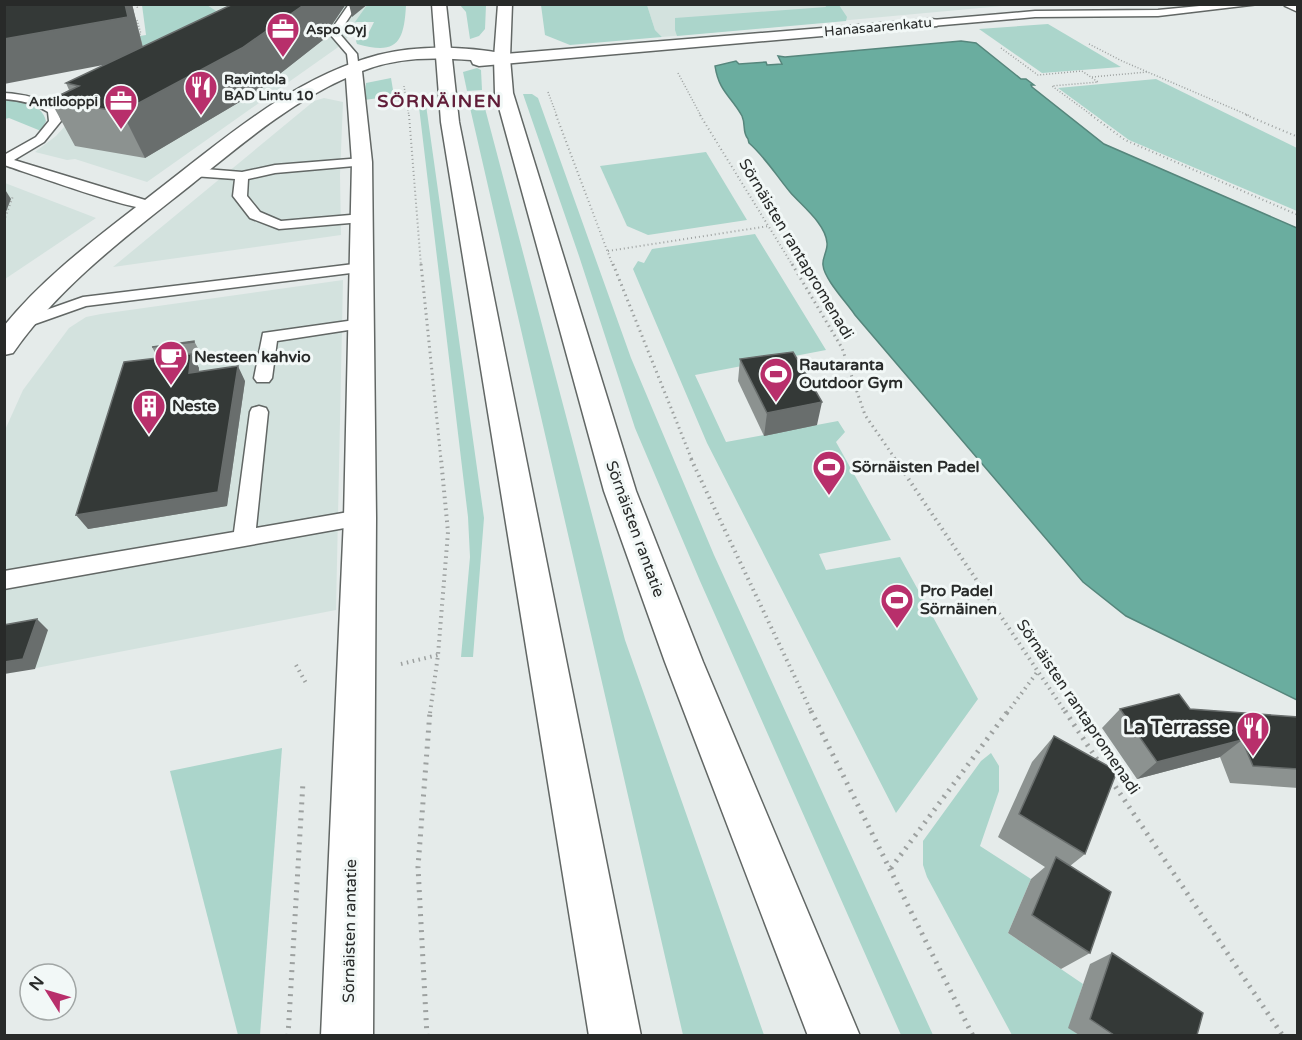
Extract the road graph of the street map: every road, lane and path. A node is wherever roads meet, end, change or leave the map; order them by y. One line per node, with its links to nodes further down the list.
1 (136, 4): 8 (path)
2 (354, 4): 19 (lane)
3 (439, 4): 21 (street)
4 (504, 4): 20 (street, Sörnäisten rantatie)
5 (1255, 4): 10 (lane, Hanasaarenkatu)
6 (1288, 4): 9 (lane)
7 (909, 8): 13 (street)
8 (138, 9)
9 (1298, 9)
10 (1035, 14): 13 (lane, Hanasaarenkatu); 23 (path)
11 (865, 16): 14 (street)
12 (137, 20): 15 (path)
13 (932, 23): 14 (street, Hanasaarenkatu)
14 (878, 27): 18 (street, Hanasaarenkatu)
15 (131, 36)
16 (994, 42): 24 (path)
17 (328, 44): 19 (lane)
18 (662, 45): 20 (street, Hanasaarenkatu); 38 (path, Sörnäisten rantapromenadi)
19 (345, 46): 22 (lane)
20 (502, 58): 21 (street, Hanasaarenkatu); 58 (street, Sörnäisten rantatie)
21 (443, 60): 22 (street, Hanasaarenkatu); 57 (street)
22 (354, 70): 30 (street, Sörnäisten rantatie); 31 (street)
23 (1148, 72): 24 (path); 28 (path)
24 (1091, 77): 35 (path)
25 (548, 92): 39 (path)
26 (4, 96): 29 (lane)
27 (406, 100): 56 (path)
28 (1298, 136)
29 (4, 161): 34 (lane)
30 (362, 162): 32 (lane); 36 (street, Sörnäisten rantatie)
31 (193, 172): 32 (lane); 34 (street)
32 (242, 176): 36 (lane)
33 (15, 189): 37 (path)
34 (150, 206): 42 (street)
35 (1298, 215)
36 (362, 218): 40 (street, Sörnäisten rantatie)
37 (4, 221)
38 (769, 226): 39 (path); 50 (path, Sörnäisten rantapromenadi)
39 (608, 251): 53 (path)
40 (362, 268): 41 (street, Sörnäisten rantatie); 42 (lane)
41 (362, 324): 44 (lane); 46 (street, Sörnäisten rantatie)
42 (13, 326): 43 (street)
43 (4, 347)
44 (263, 378)
45 (259, 412): 47 (lane)
46 (360, 518): 47 (lane); 55 (street, Sörnäisten rantatie)
47 (244, 538): 48 (lane)
48 (4, 580)
49 (296, 665): 51 (path)
50 (1038, 671): 53 (path); 60 (path, Sörnäisten rantapromenadi)
51 (307, 685)
52 (304, 774): 54 (path)
53 (891, 868): 59 (path)
54 (288, 1035)
55 (347, 1035)
56 (427, 1035)
57 (615, 1035)
58 (834, 1035)
59 (973, 1035)
60 (1283, 1035)

